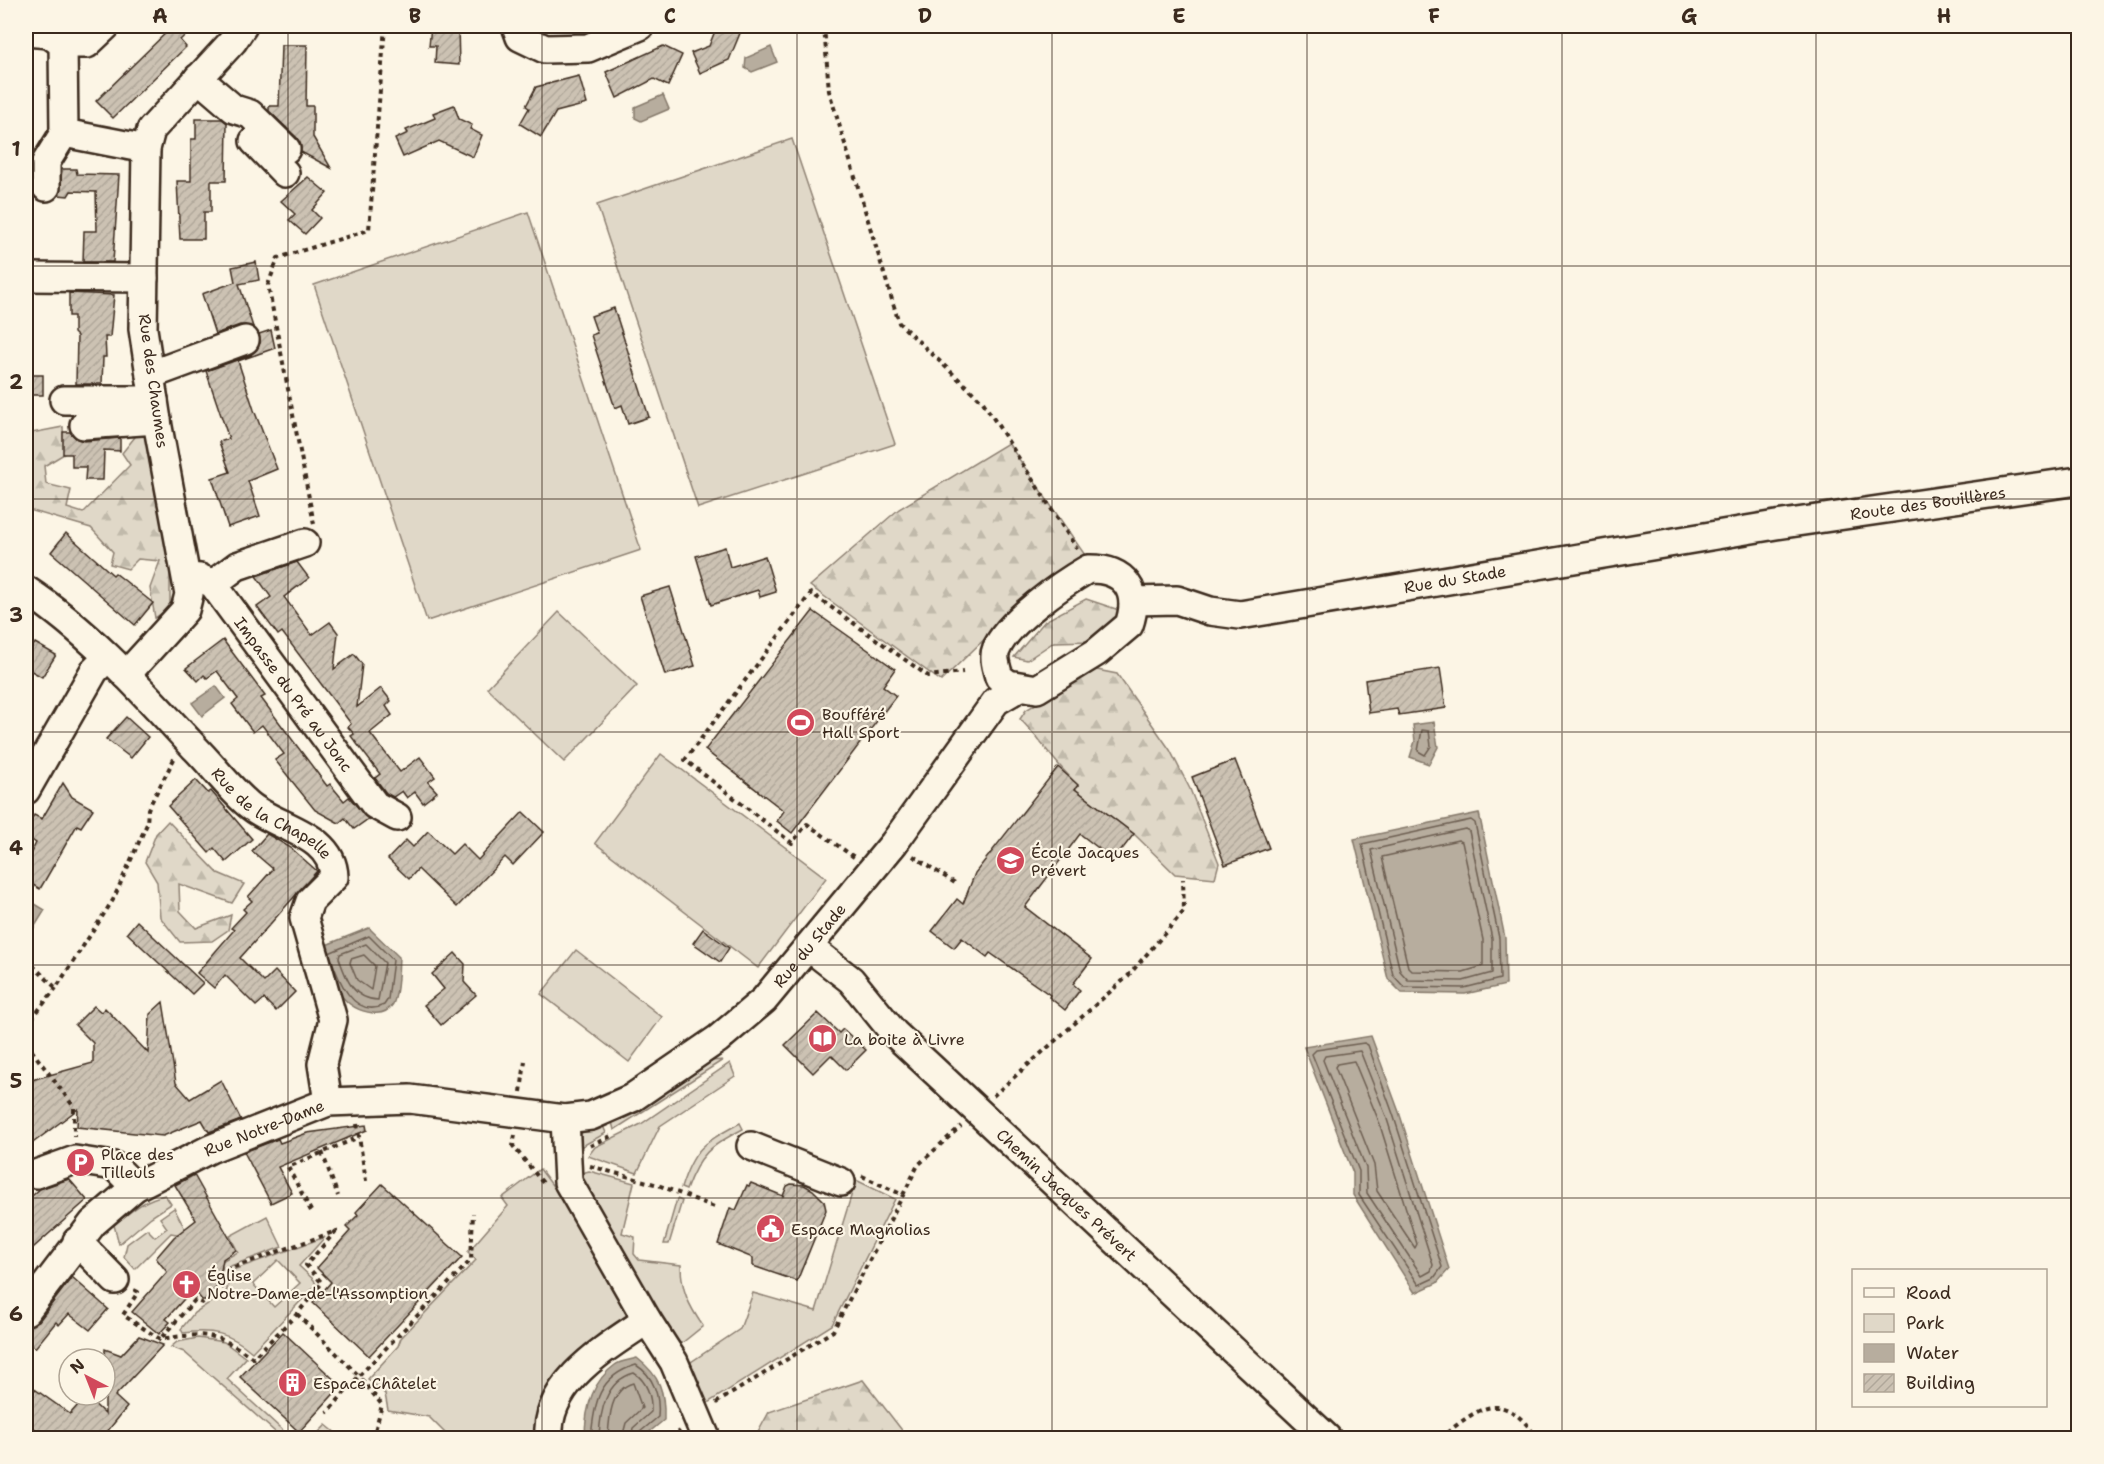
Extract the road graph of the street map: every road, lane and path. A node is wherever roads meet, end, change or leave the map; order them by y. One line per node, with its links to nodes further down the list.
1 (106, 26): 8 (street)
2 (243, 26): 9 (street, Rue des Chaumes)
3 (385, 26): 22 (path)
4 (516, 26): 5 (street)
5 (640, 26)
6 (824, 26): 24 (path)
7 (26, 32): 8 (street)
8 (63, 44): 10 (street)
9 (198, 78): 11 (street, Rue des Chaumes); 12 (street)
10 (64, 133): 11 (street); 13 (street)
11 (146, 149): 15 (street, Rue des Chaumes)
12 (285, 161)
13 (46, 187)
14 (26, 277): 15 (street)
15 (144, 278): 17 (street, Rue des Chaumes)
16 (245, 340): 17 (street)
17 (154, 398): 18 (street); 19 (street); 26 (street, Rue des Chaumes)
18 (64, 400)
19 (84, 425)
20 (2079, 481): 21 (street, Route des Bouillères)
21 (1776, 525): 29 (street, Rue du Stade)
22 (305, 543): 27 (street)
23 (1083, 546): 24 (path)
24 (1077, 549): 25 (path)
25 (1068, 554)
26 (187, 577): 27 (street); 30 (street, Rue des Chaumes)
27 (213, 584): 35 (street, Impasse du Pré au Jonc)
28 (26, 590): 30 (street, Rue de la Chapelle)
29 (1133, 601): 32 (street); 32 (street)
30 (117, 667): 33 (street, Rue de la Chapelle); 34 (street, Rue des Chaumes)
31 (963, 672): 37 (path)
32 (1005, 688): 36 (street, Rue du Stade)
33 (189, 741): 42 (path); 45 (street, Rue de la Chapelle)
34 (26, 790)
35 (397, 817)
36 (894, 843): 39 (path); 40 (street, Rue du Stade)
37 (857, 859)
38 (1183, 879): 46 (path)
39 (955, 883)
40 (810, 948): 46 (street, Chemin Jacques Prévert); 47 (street, Rue du Stade)
41 (26, 959): 42 (path)
42 (56, 988): 43 (path)
43 (26, 1026)
44 (26, 1043): 51 (path)
45 (340, 1101): 47 (street, Rue Notre-Dame); 48 (path); 56 (street, Rue Notre-Dame)
46 (978, 1110): 57 (path); 74 (street, Chemin Jacques Prévert)
47 (565, 1119): 55 (street)
48 (359, 1137): 50 (path); 53 (path)
49 (751, 1146): 54 (street)
50 (322, 1152): 58 (path); 60 (path)
51 (75, 1160): 52 (street); 56 (street)
52 (36, 1174)
53 (366, 1181)
54 (841, 1182): 57 (path)
55 (559, 1184): 59 (path); 66 (street)
56 (135, 1187): 62 (street, Rue Notre-Dame)
57 (903, 1195): 70 (path)
58 (338, 1196)
59 (717, 1208)
60 (311, 1211)
61 (473, 1213): 68 (path)
62 (76, 1241): 63 (street); 64 (street, Rue Notre-Dame)
63 (115, 1280): 67 (path)
64 (26, 1311)
65 (297, 1314): 67 (path); 67 (path); 68 (path)
66 (647, 1320): 70 (street); 72 (street)
67 (160, 1338)
68 (359, 1376): 69 (path); 71 (path)
69 (327, 1413)
70 (701, 1427): 73 (path)
71 (373, 1438)
72 (549, 1438)
73 (671, 1438)
74 (1327, 1438)
75 (1440, 1438): 76 (path)
76 (1538, 1438)

